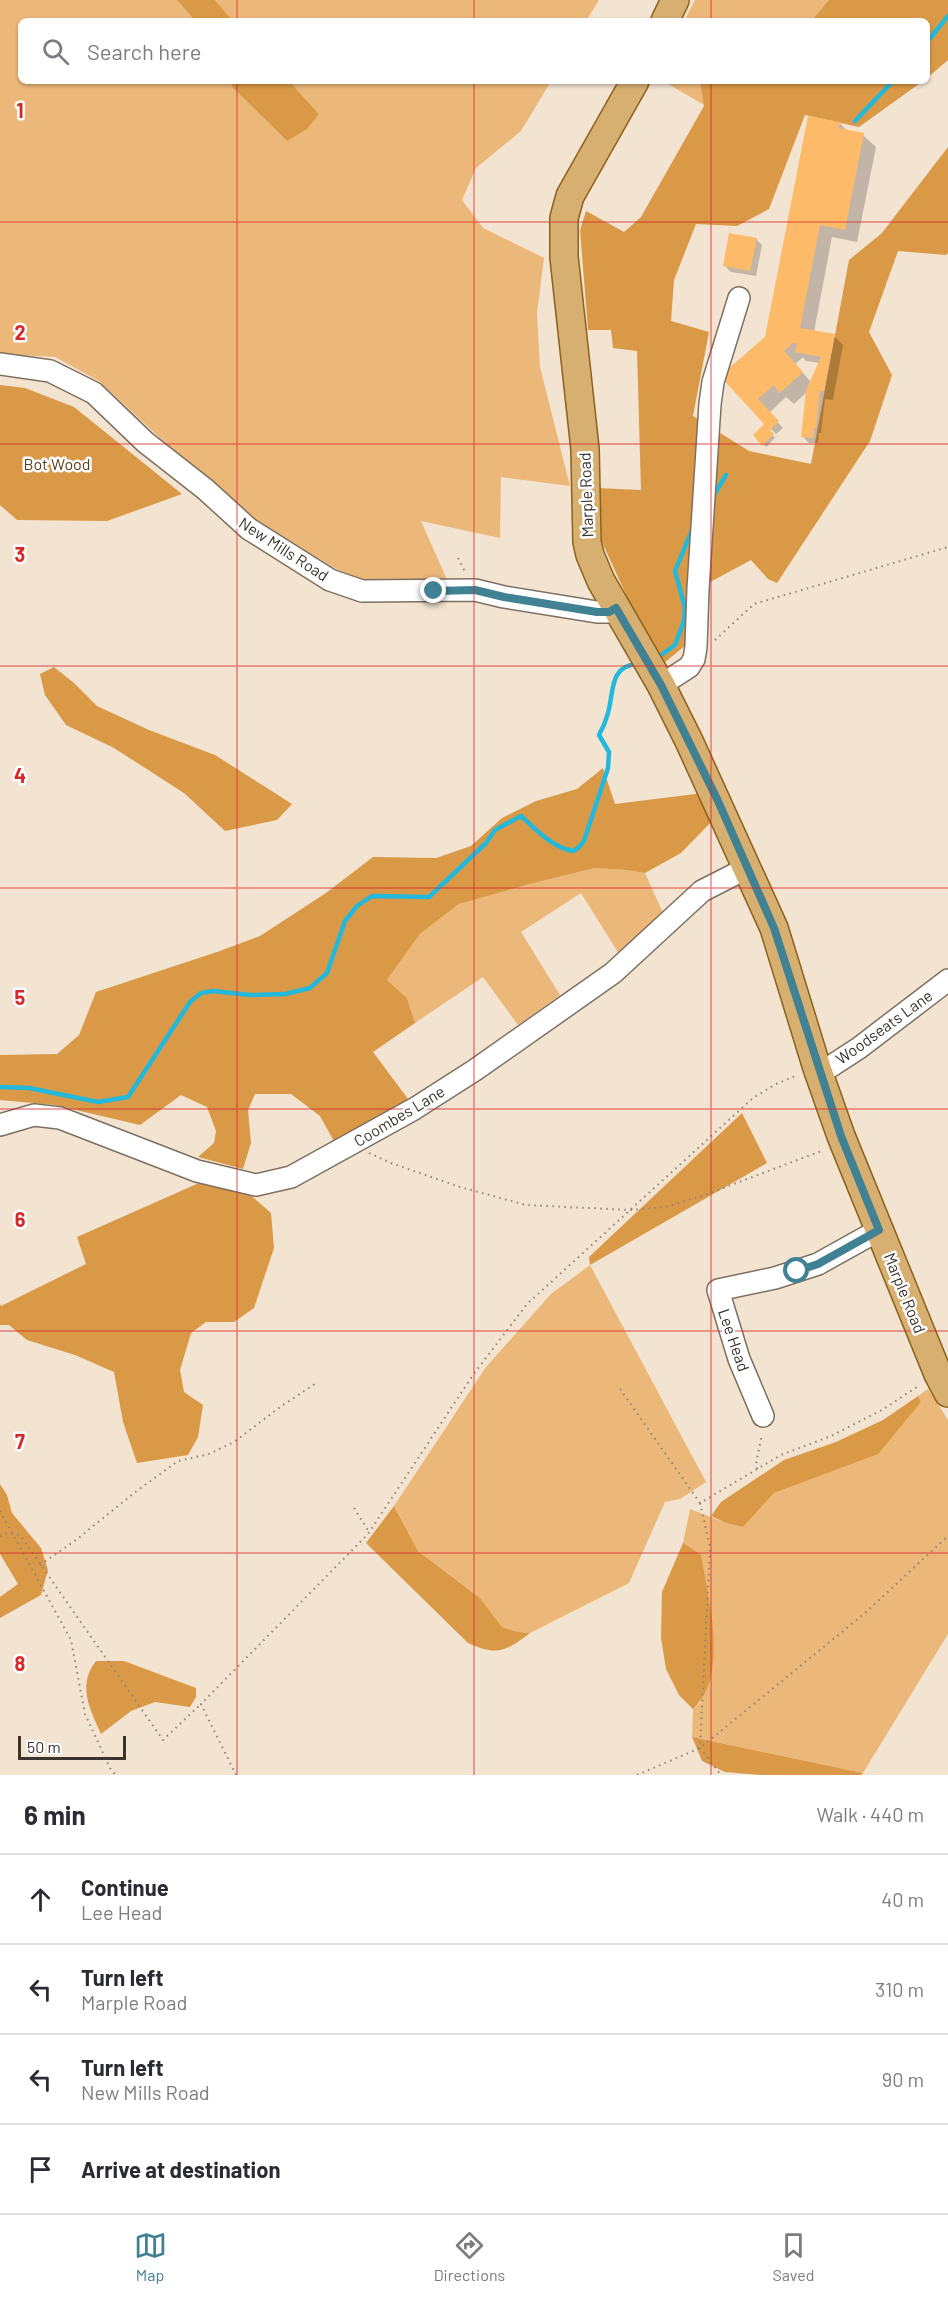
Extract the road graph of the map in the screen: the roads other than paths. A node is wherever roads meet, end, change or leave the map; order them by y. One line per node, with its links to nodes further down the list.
1 (675, 0): 2 (main road)
2 (666, 18)
3 (633, 84): 6 (main road, Marple Road)
4 (738, 298): 7 (street)
5 (0, 364): 6 (street, New Mills Road)
6 (616, 608): 7 (main road, Marple Road)
7 (657, 677): 8 (main road, Marple Road)
8 (747, 868): 10 (main road, Marple Road); 11 (street, Coombes Lane)
9 (948, 980): 10 (street, Woodseats Lane)
10 (818, 1071): 12 (main road, Marple Road)
11 (0, 1125)
12 (879, 1230): 13 (main road, Marple Road); 14 (street, Lee Head)
13 (943, 1383)
14 (763, 1416)

